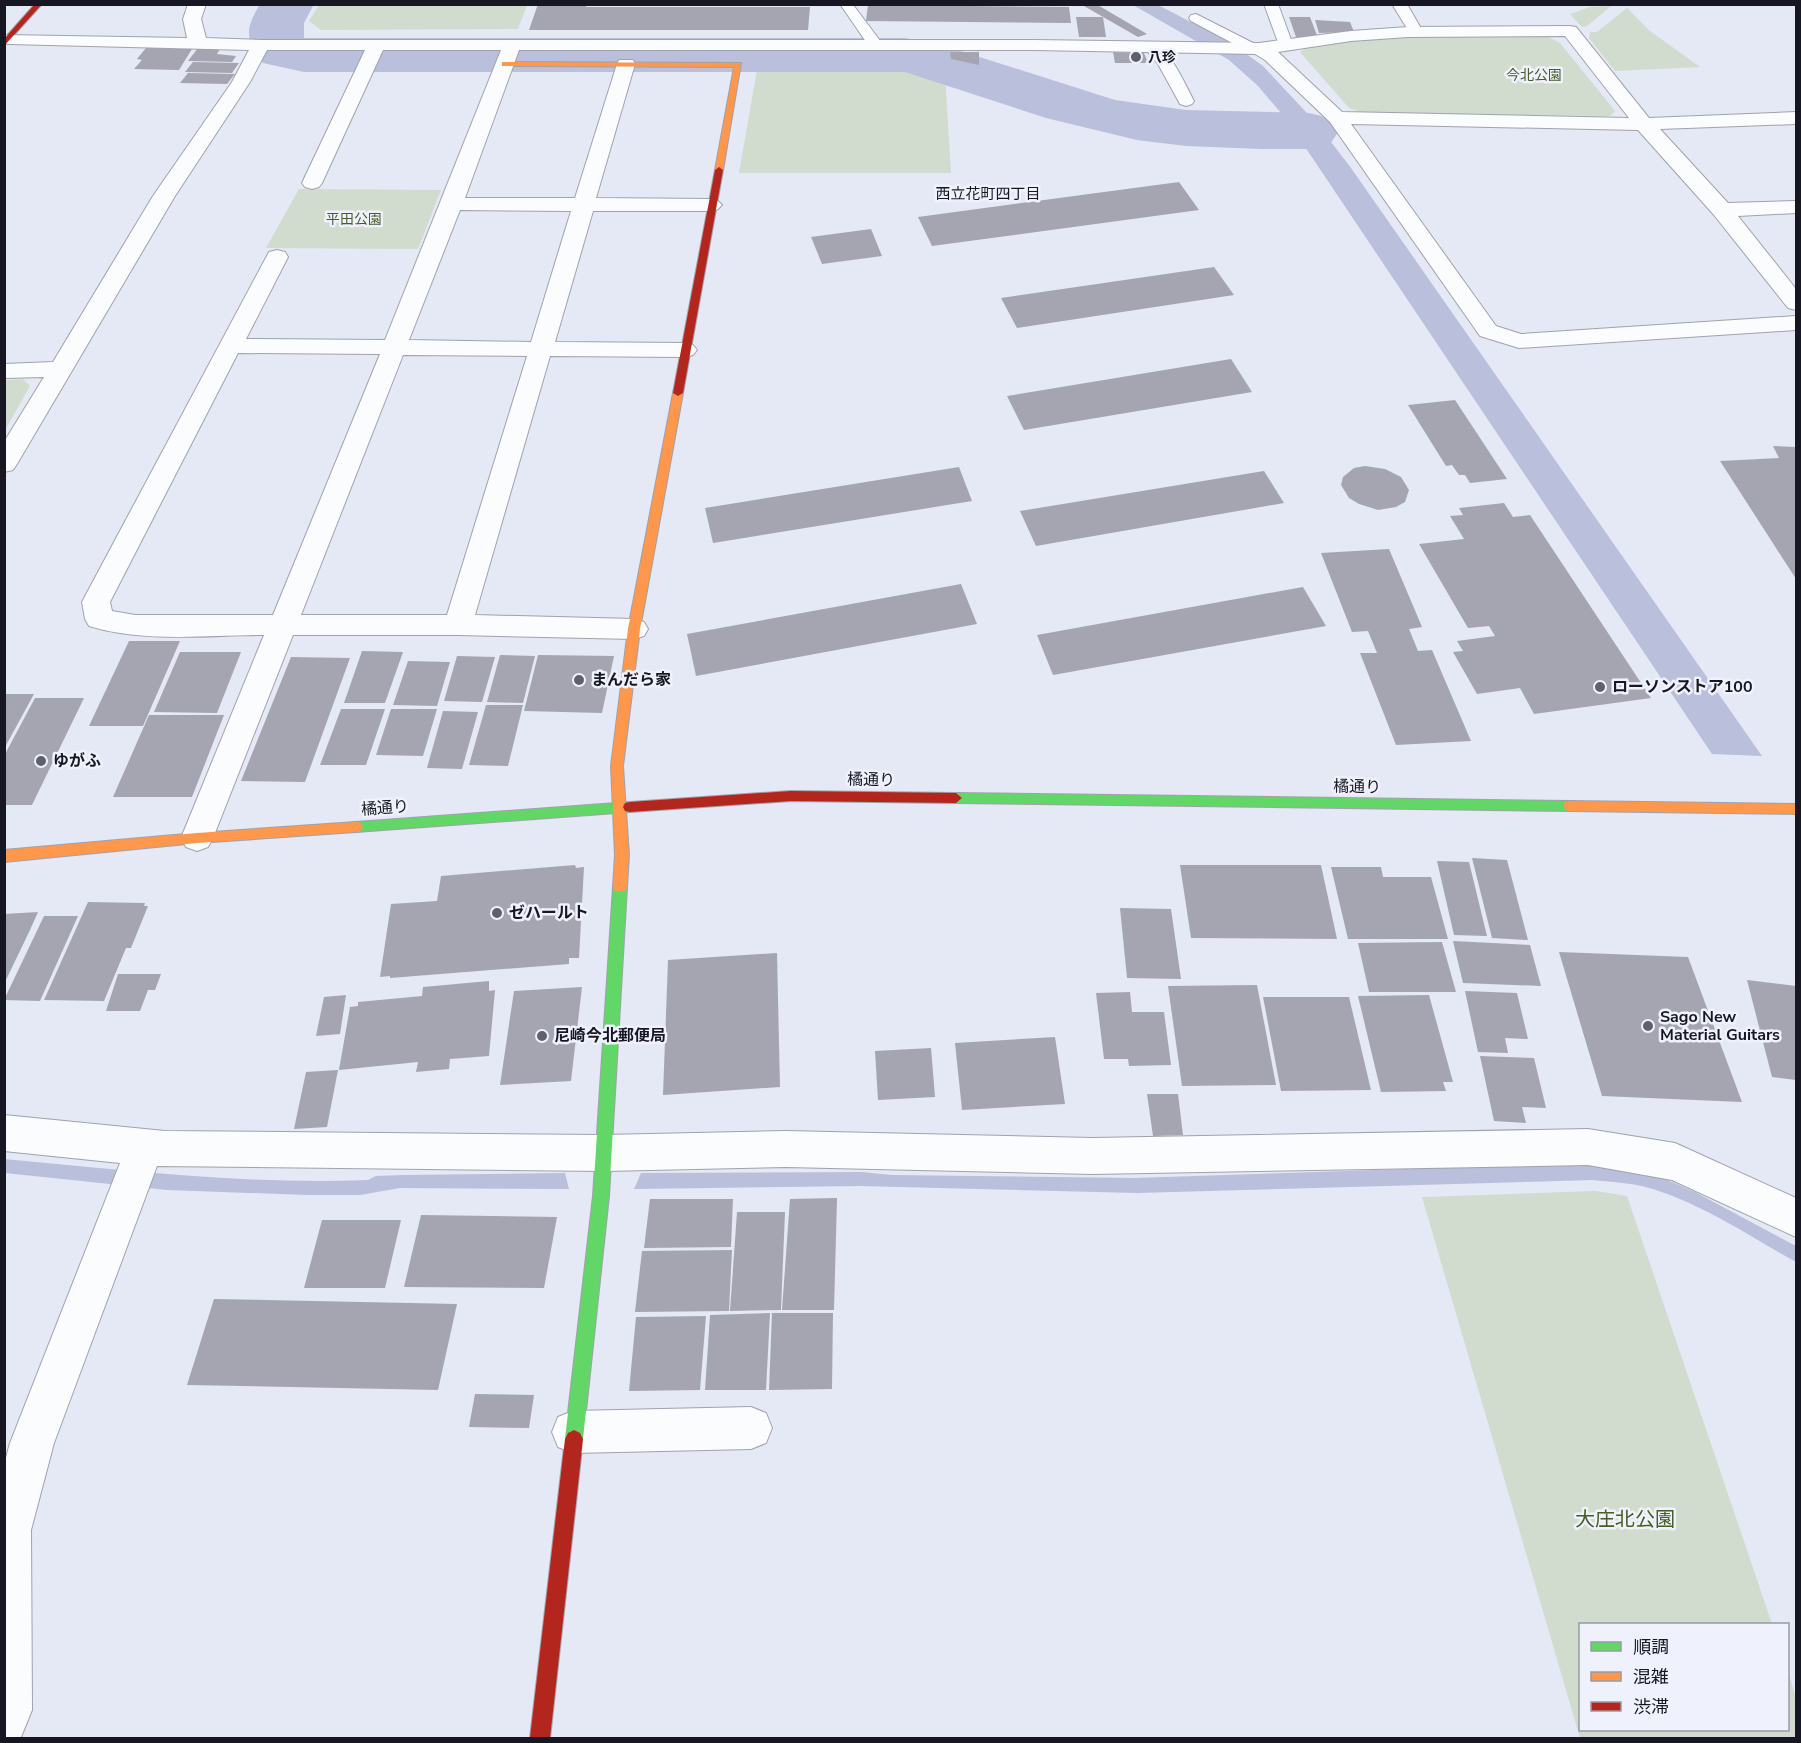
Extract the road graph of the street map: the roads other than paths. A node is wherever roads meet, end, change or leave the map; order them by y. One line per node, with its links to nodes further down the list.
1 (39, 4): 10 (street)
2 (197, 4): 11 (street)
3 (848, 4): 14 (lane)
4 (1271, 4): 13 (lane)
5 (1399, 4): 8 (lane)
6 (1494, 14): 9 (street)
7 (1196, 18): 16 (lane)
8 (1416, 32): 9 (street); 13 (street)
9 (1508, 32): 23 (street)
10 (7, 41): 11 (street)
11 (199, 43): 12 (street)
12 (261, 45): 17 (street); 37 (street)
13 (1286, 45): 16 (street)
14 (876, 46): 15 (street); 18 (street)
15 (1152, 47): 16 (street); 20 (lane)
16 (1253, 49): 21 (street)
17 (374, 52): 18 (street); 24 (street)
18 (509, 55): 19 (street); 25 (street)
19 (626, 64): 26 (street); 27 (street)
20 (1186, 101)
21 (1337, 118): 23 (street); 32 (street)
22 (1797, 118): 23 (street)
23 (1644, 124): 29 (street)
24 (312, 183)
25 (452, 204): 26 (street); 34 (street)
26 (582, 204): 27 (street); 35 (street)
27 (711, 205): 36 (street)
28 (1797, 207): 29 (street)
29 (1722, 210): 31 (street)
30 (277, 257): 33 (street)
31 (1797, 303)
32 (1797, 323)
33 (230, 346): 34 (street); 41 (street)
34 (394, 348): 35 (street); 41 (street)
35 (540, 348): 36 (street); 40 (street)
36 (685, 350): 42 (street)
37 (60, 369): 38 (street); 39 (street)
38 (4, 371)
39 (4, 464)
40 (458, 625): 41 (street); 42 (street)
41 (282, 626): 45 (street)
42 (634, 629): 43 (street)
43 (620, 807): 44 (street, 橘通り); 45 (street, 橘通り); 48 (street)
44 (1797, 809)
45 (197, 838): 46 (street, 橘通り)
46 (4, 856)
47 (4, 1133): 49 (street)
48 (604, 1153): 49 (street); 50 (street); 52 (street)
49 (137, 1169): 53 (street)
50 (1797, 1218)
51 (751, 1428): 52 (street)
52 (573, 1432): 54 (street)
53 (4, 1720)
54 (540, 1738)

